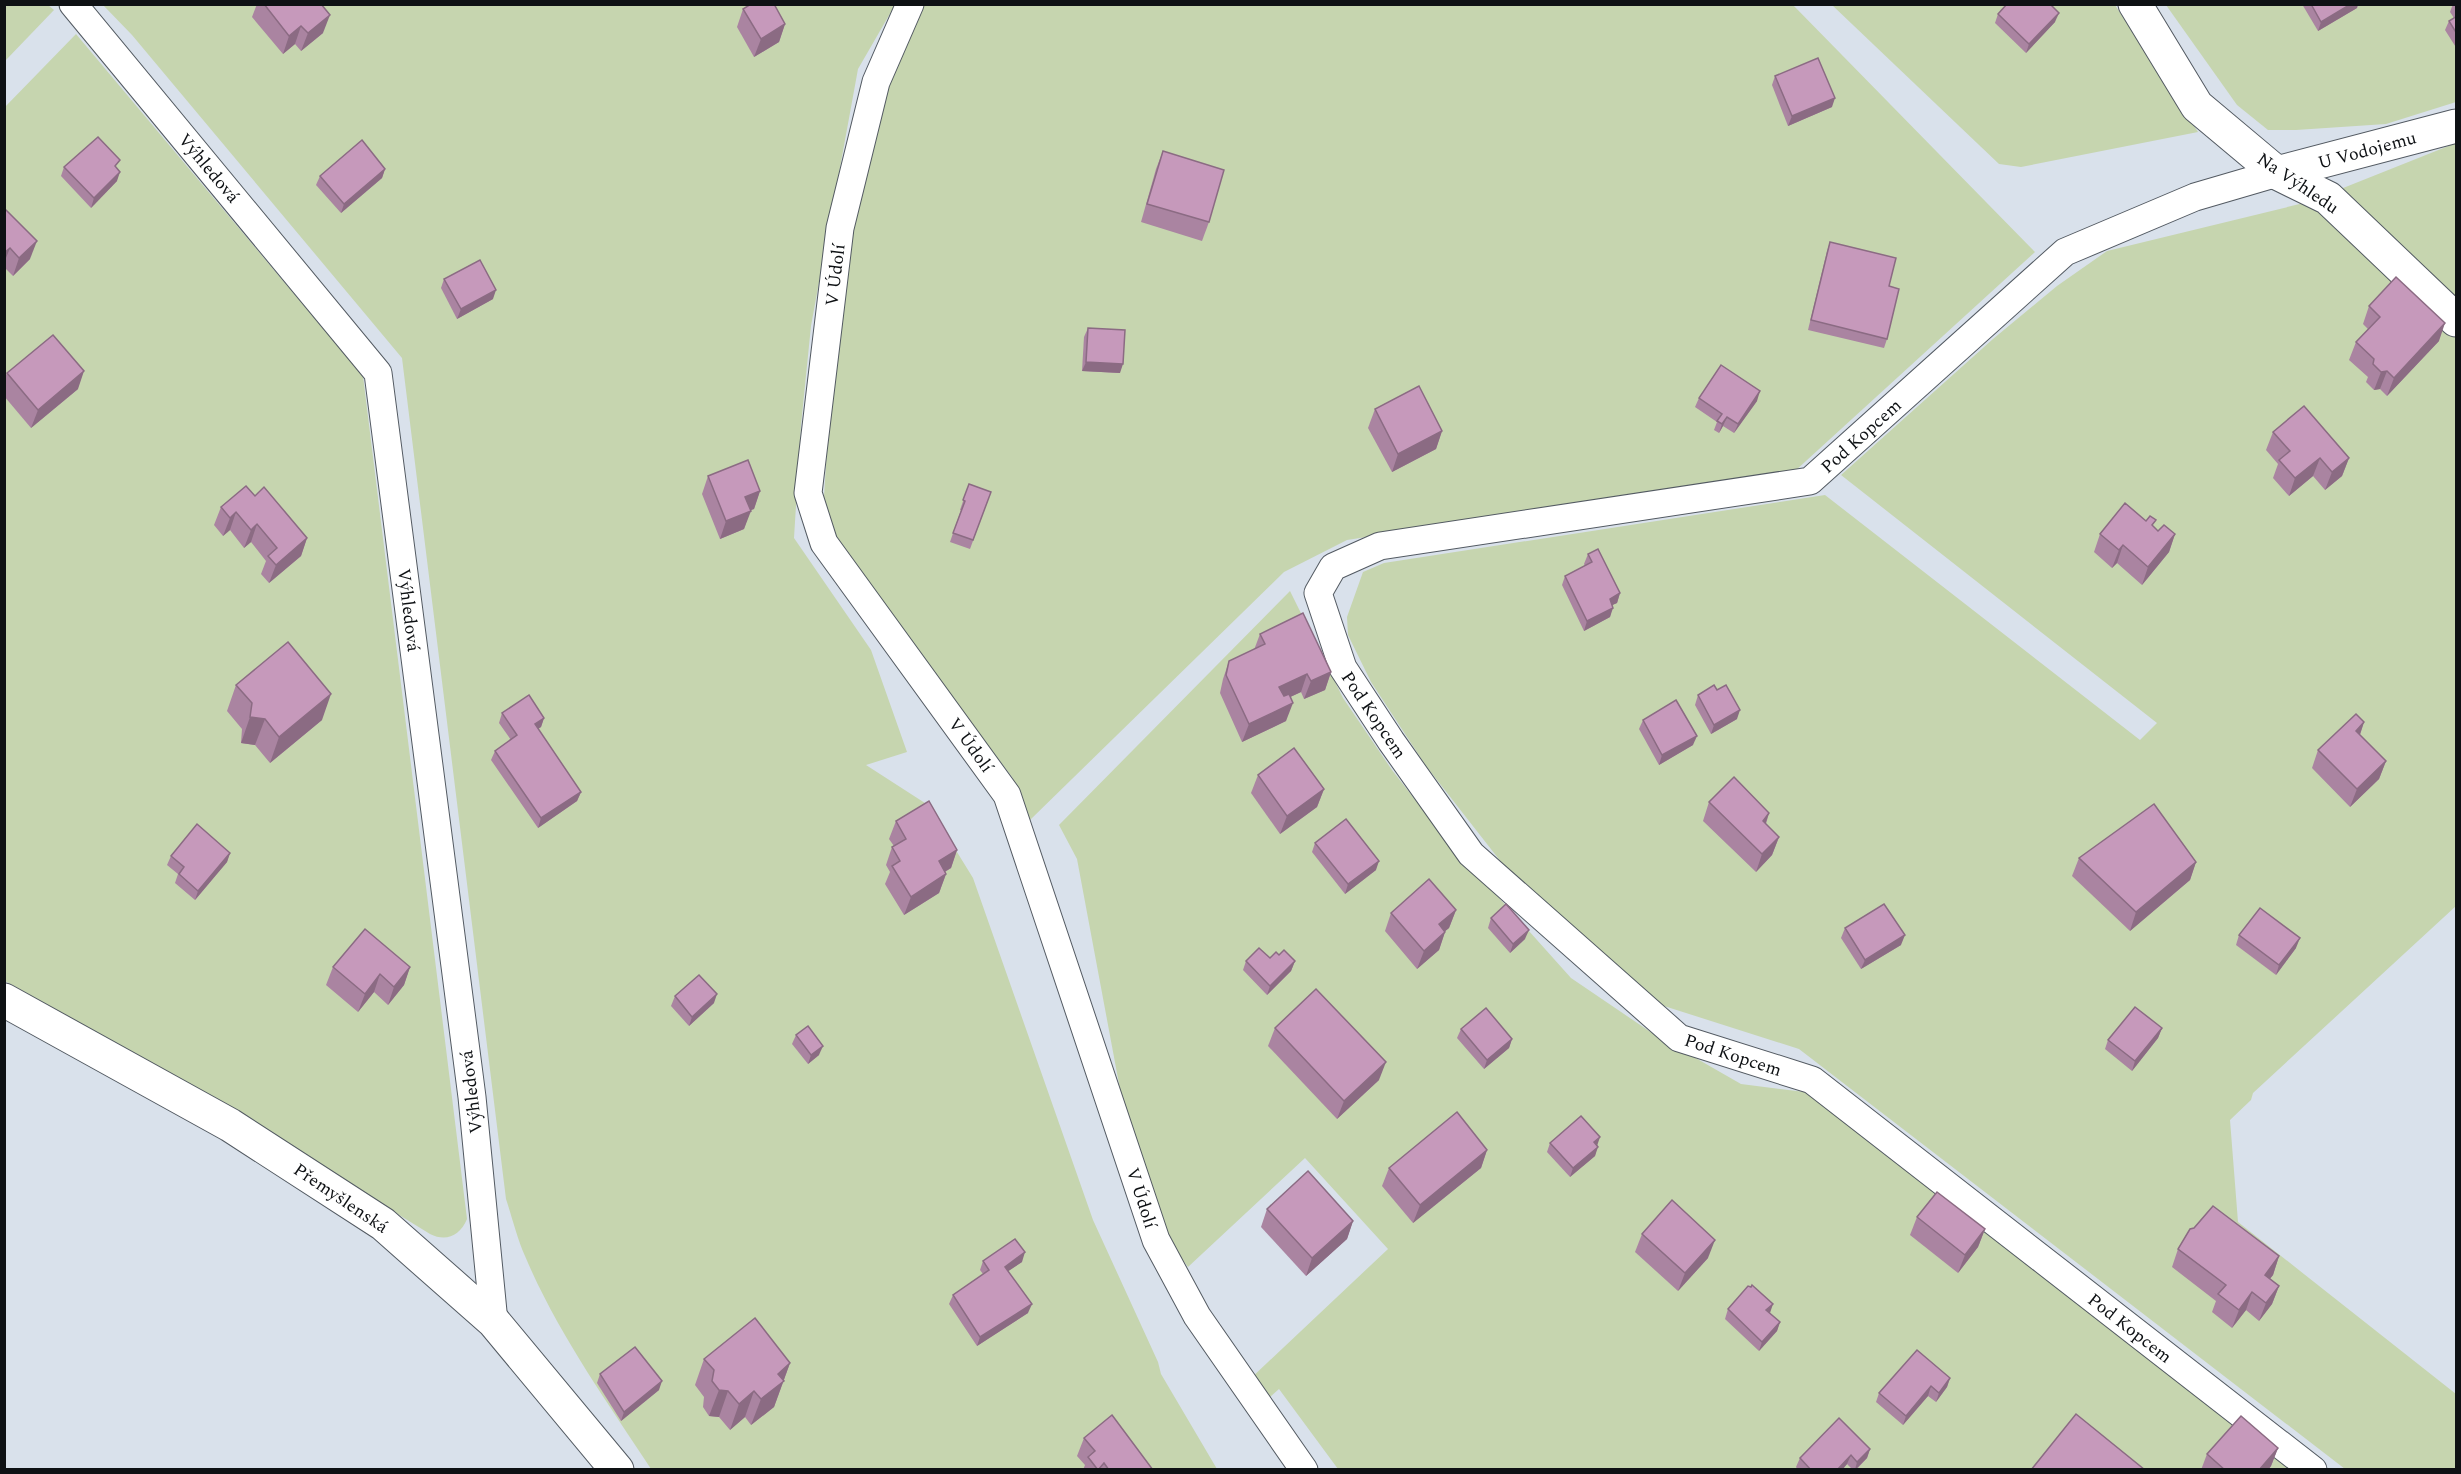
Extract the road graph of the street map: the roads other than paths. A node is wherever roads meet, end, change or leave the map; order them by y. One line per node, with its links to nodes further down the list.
1 (73, 4): 8 (lane, Výhledová)
2 (909, 4): 10 (lane, V Údolí)
3 (2134, 4): 5 (street, Na Výhledu)
4 (2457, 126): 5 (street, U Vodojemu)
5 (2277, 173): 6 (street, Na Výhledu); 11 (lane, Pod Kopcem)
6 (2457, 320)
7 (4, 1000): 8 (street, Přemyšlenská)
8 (494, 1322): 9 (street, Přemyšlenská)
9 (617, 1470)
10 (1304, 1470)
11 (2313, 1470)

